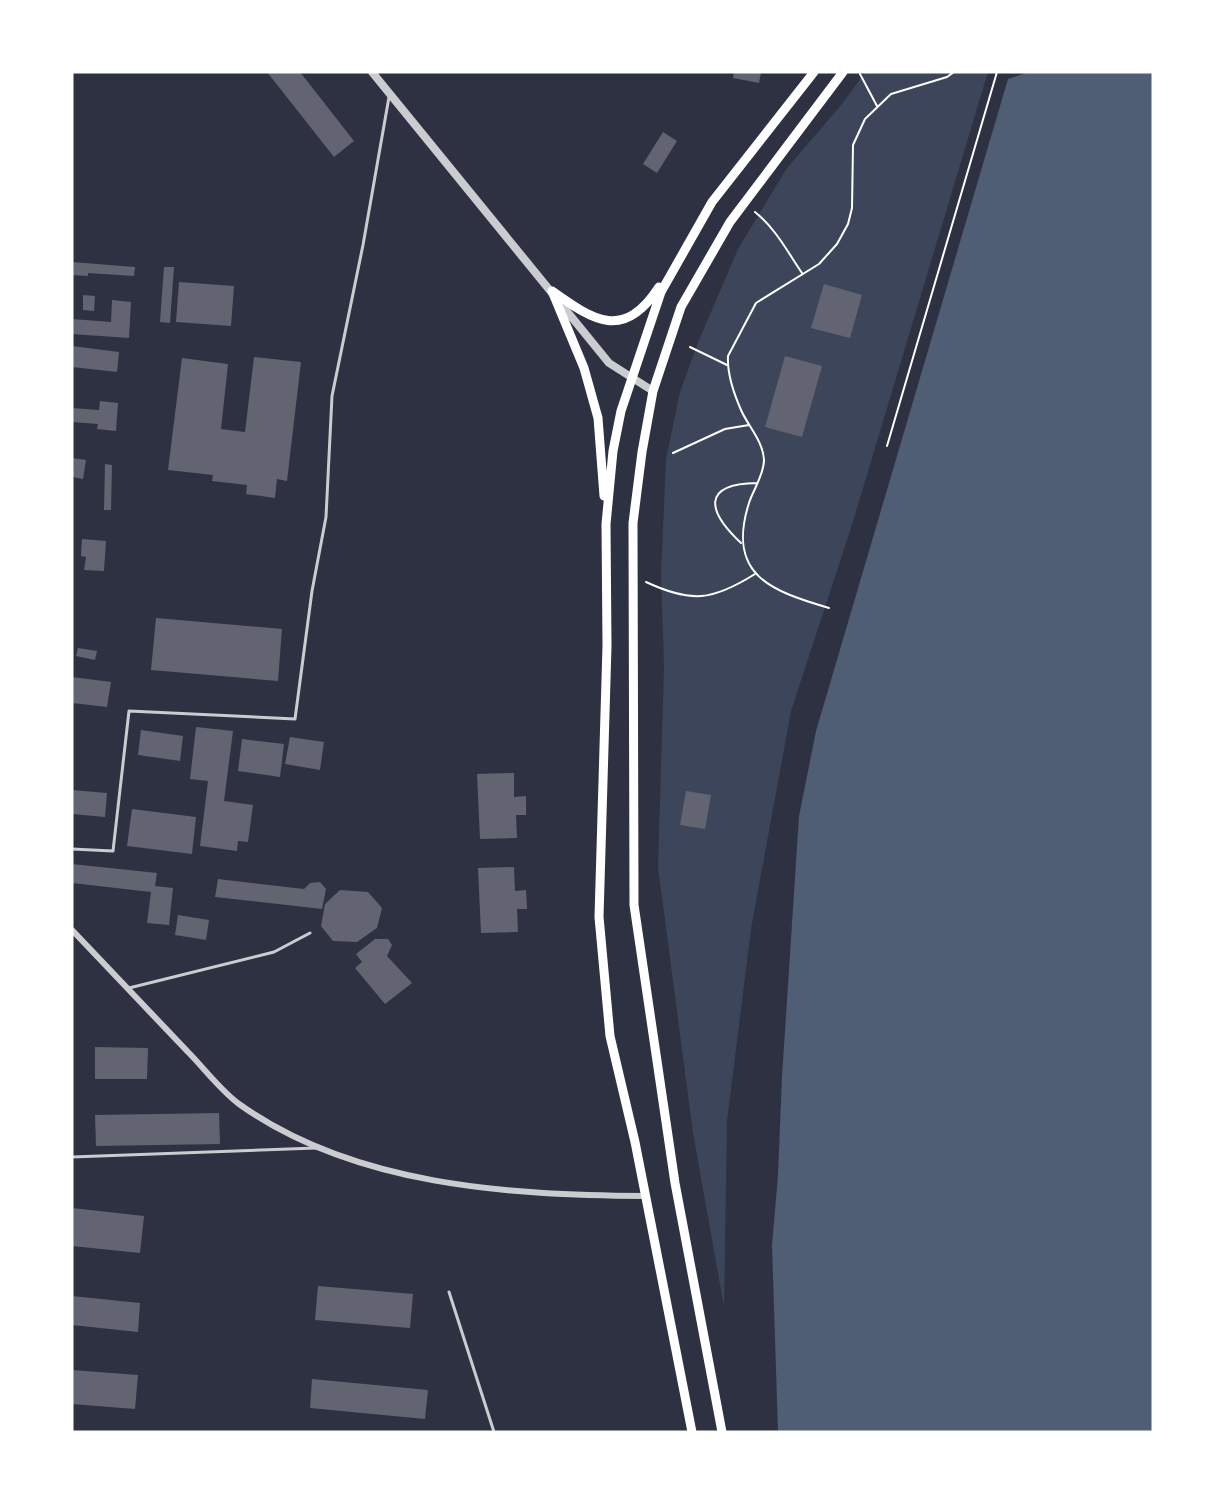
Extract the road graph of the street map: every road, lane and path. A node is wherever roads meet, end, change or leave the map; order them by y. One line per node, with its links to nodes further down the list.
1 (372, 72): 7 (street)
2 (814, 72): 10 (main road)
3 (843, 72): 16 (main road)
4 (954, 72): 8 (path)
5 (997, 72): 18 (path)
6 (860, 74): 8 (path)
7 (389, 95): 12 (street); 26 (lane)
8 (877, 106): 11 (path)
9 (755, 212): 11 (path)
10 (682, 251): 12 (main road); 15 (main road)
11 (802, 273): 14 (path)
12 (552, 291): 15 (street); 21 (main road)
13 (690, 347): 14 (path)
14 (727, 365): 17 (path)
15 (630, 377): 16 (street); 21 (main road)
16 (653, 391): 36 (main road)
17 (749, 425): 19 (path); 20 (path)
18 (887, 446)
19 (673, 453)
20 (757, 483): 22 (path); 22 (path)
21 (606, 524): 32 (main road)
22 (743, 545): 23 (path)
23 (755, 574): 24 (path); 25 (path)
24 (646, 582)
25 (829, 609)
26 (72, 849)
27 (72, 930): 29 (street)
28 (310, 933): 29 (lane)
29 (127, 988): 30 (street)
30 (317, 1148): 31 (lane); 32 (street)
31 (72, 1157)
32 (645, 1196): 35 (main road)
33 (449, 1292): 34 (lane)
34 (494, 1432)
35 (692, 1432)
36 (722, 1432)

